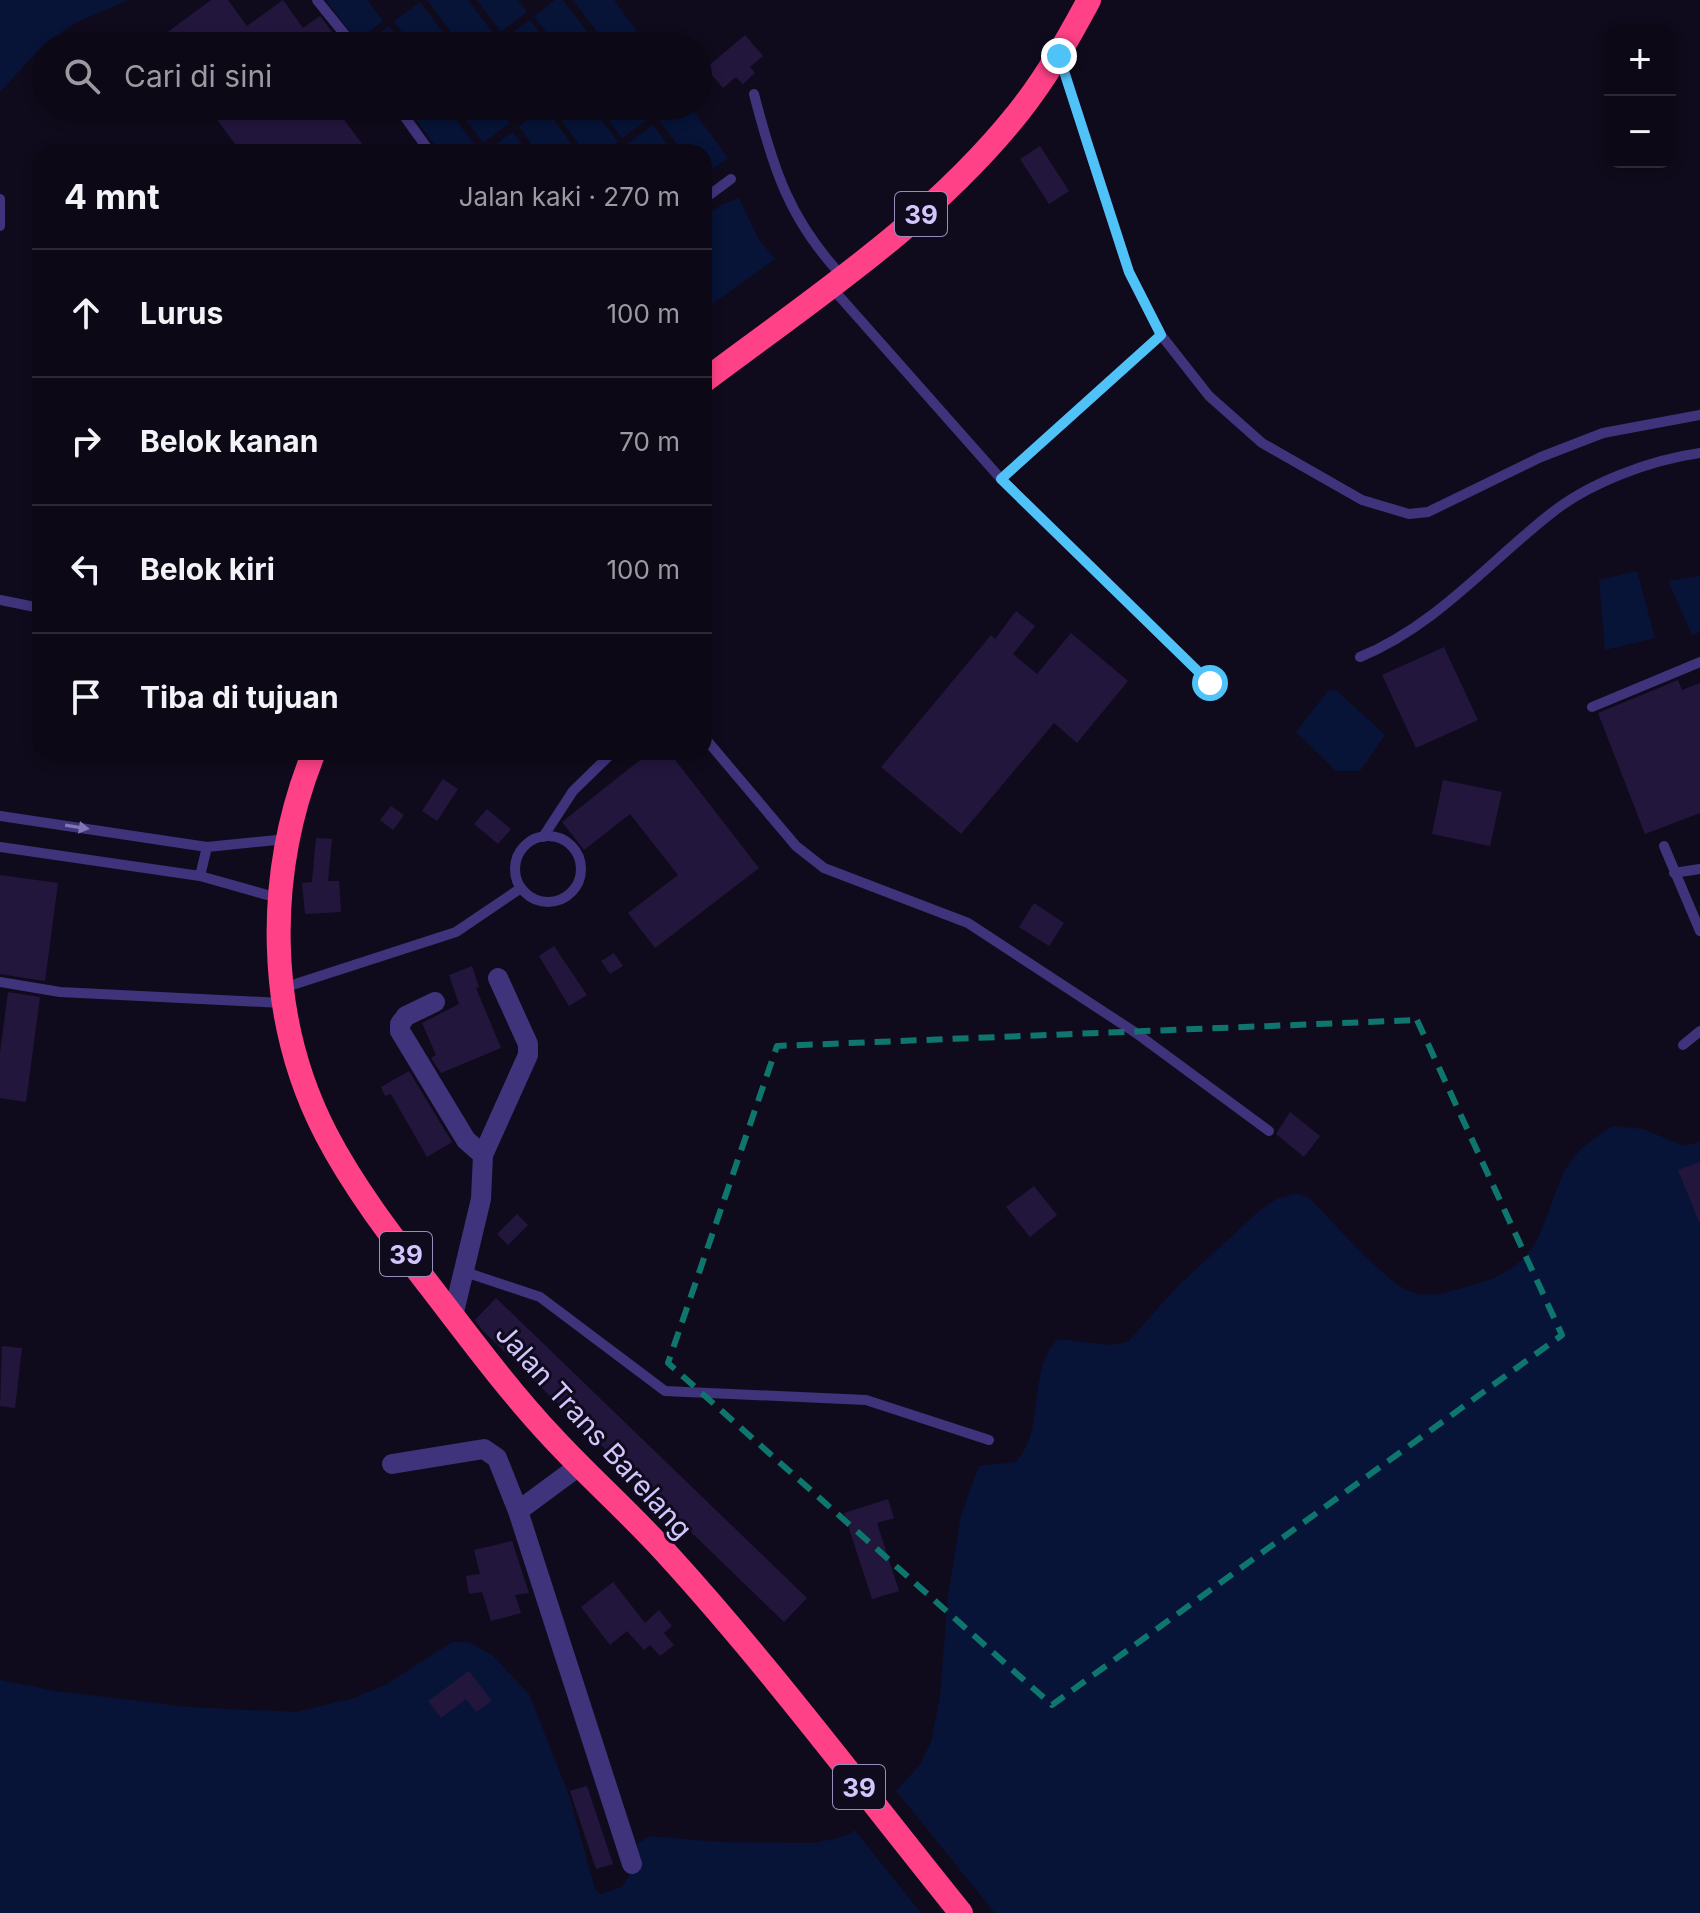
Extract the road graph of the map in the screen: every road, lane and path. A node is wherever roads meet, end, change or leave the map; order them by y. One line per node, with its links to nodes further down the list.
1 (317, 0): 3 (lane)
2 (1089, 0): 4 (highway, 39)
3 (343, 32)
4 (1059, 56): 12 (highway, 39); 13 (lane)
5 (754, 94): 12 (lane)
6 (407, 120): 7 (lane)
7 (424, 144)
8 (731, 179): 9 (lane)
9 (712, 193)
10 (0, 199): 11 (lane)
11 (0, 226)
12 (837, 282): 14 (highway, 39); 17 (lane)
13 (1161, 335): 15 (lane); 17 (lane)
14 (712, 375)
15 (1700, 415)
16 (1700, 453): 20 (lane)
17 (1001, 479): 22 (lane)
18 (0, 600): 19 (lane)
19 (32, 606)
20 (1360, 657)
21 (1700, 662): 23 (lane)
22 (1210, 683)
23 (1592, 707)
24 (712, 746): 45 (lane)
25 (311, 760): 29 (highway, Jalan Trans Barelang / 39)
26 (605, 760): 28 (lane)
27 (0, 816): 32 (lane, one-way to 32)
28 (543, 837): 36 (lane); 36 (lane)
29 (288, 838): 32 (lane); 37 (highway, Jalan Trans Barelang / 39)
30 (1664, 846): 34 (lane)
31 (0, 847): 35 (lane)
32 (207, 847): 35 (lane)
33 (1700, 869): 34 (lane)
34 (1674, 873): 38 (lane)
35 (200, 876): 37 (lane)
36 (521, 888): 41 (lane)
37 (278, 898): 41 (highway, Jalan Trans Barelang / 39)
38 (1700, 931)
39 (498, 978): 46 (street)
40 (0, 982): 41 (lane)
41 (284, 996): 48 (highway, Jalan Trans Barelang / 39)
42 (435, 1002): 46 (street)
43 (1700, 1031): 44 (lane)
44 (1683, 1045)
45 (1269, 1131)
46 (483, 1155): 47 (street)
47 (465, 1272): 48 (street); 49 (lane)
48 (453, 1316): 51 (highway, Jalan Trans Barelang / 39)
49 (989, 1440)
50 (392, 1464): 52 (street)
51 (579, 1466): 52 (street); 54 (highway, Jalan Trans Barelang / 39)
52 (518, 1511): 53 (street)
53 (632, 1864)
54 (961, 1913)

